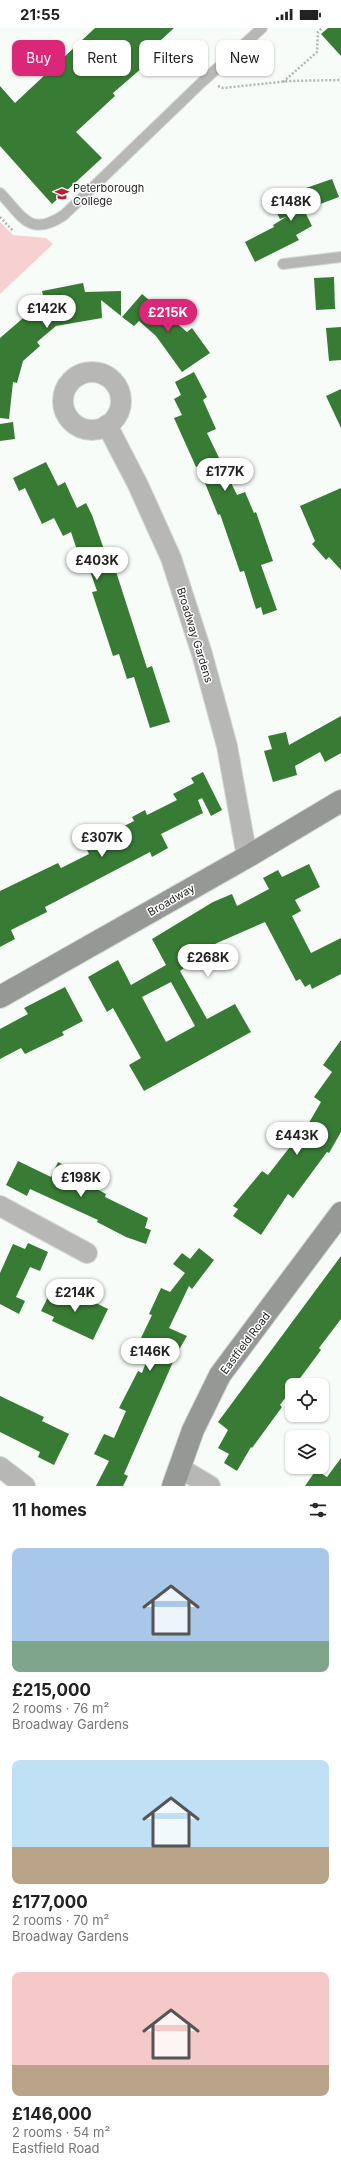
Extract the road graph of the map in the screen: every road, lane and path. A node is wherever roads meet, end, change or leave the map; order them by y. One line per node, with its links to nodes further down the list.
1 (262, 28): 4 (lane)
2 (322, 28): 5 (path)
3 (341, 80): 5 (path)
4 (202, 82): 5 (path); 6 (lane)
5 (283, 82)
6 (0, 193)
7 (0, 217): 8 (path)
8 (13, 231)
9 (341, 257): 10 (lane)
10 (283, 264)
11 (107, 425): 13 (street, Broadway Gardens)
12 (341, 801): 13 (street, Broadway)
13 (247, 857): 14 (street, Broadway)
14 (0, 997)
15 (0, 1206): 17 (street)
16 (341, 1213): 19 (street, Eastfield Road)
17 (87, 1253)
18 (2, 1473): 20 (street)
19 (176, 1477): 21 (street)
20 (25, 1486)
21 (210, 1486)

